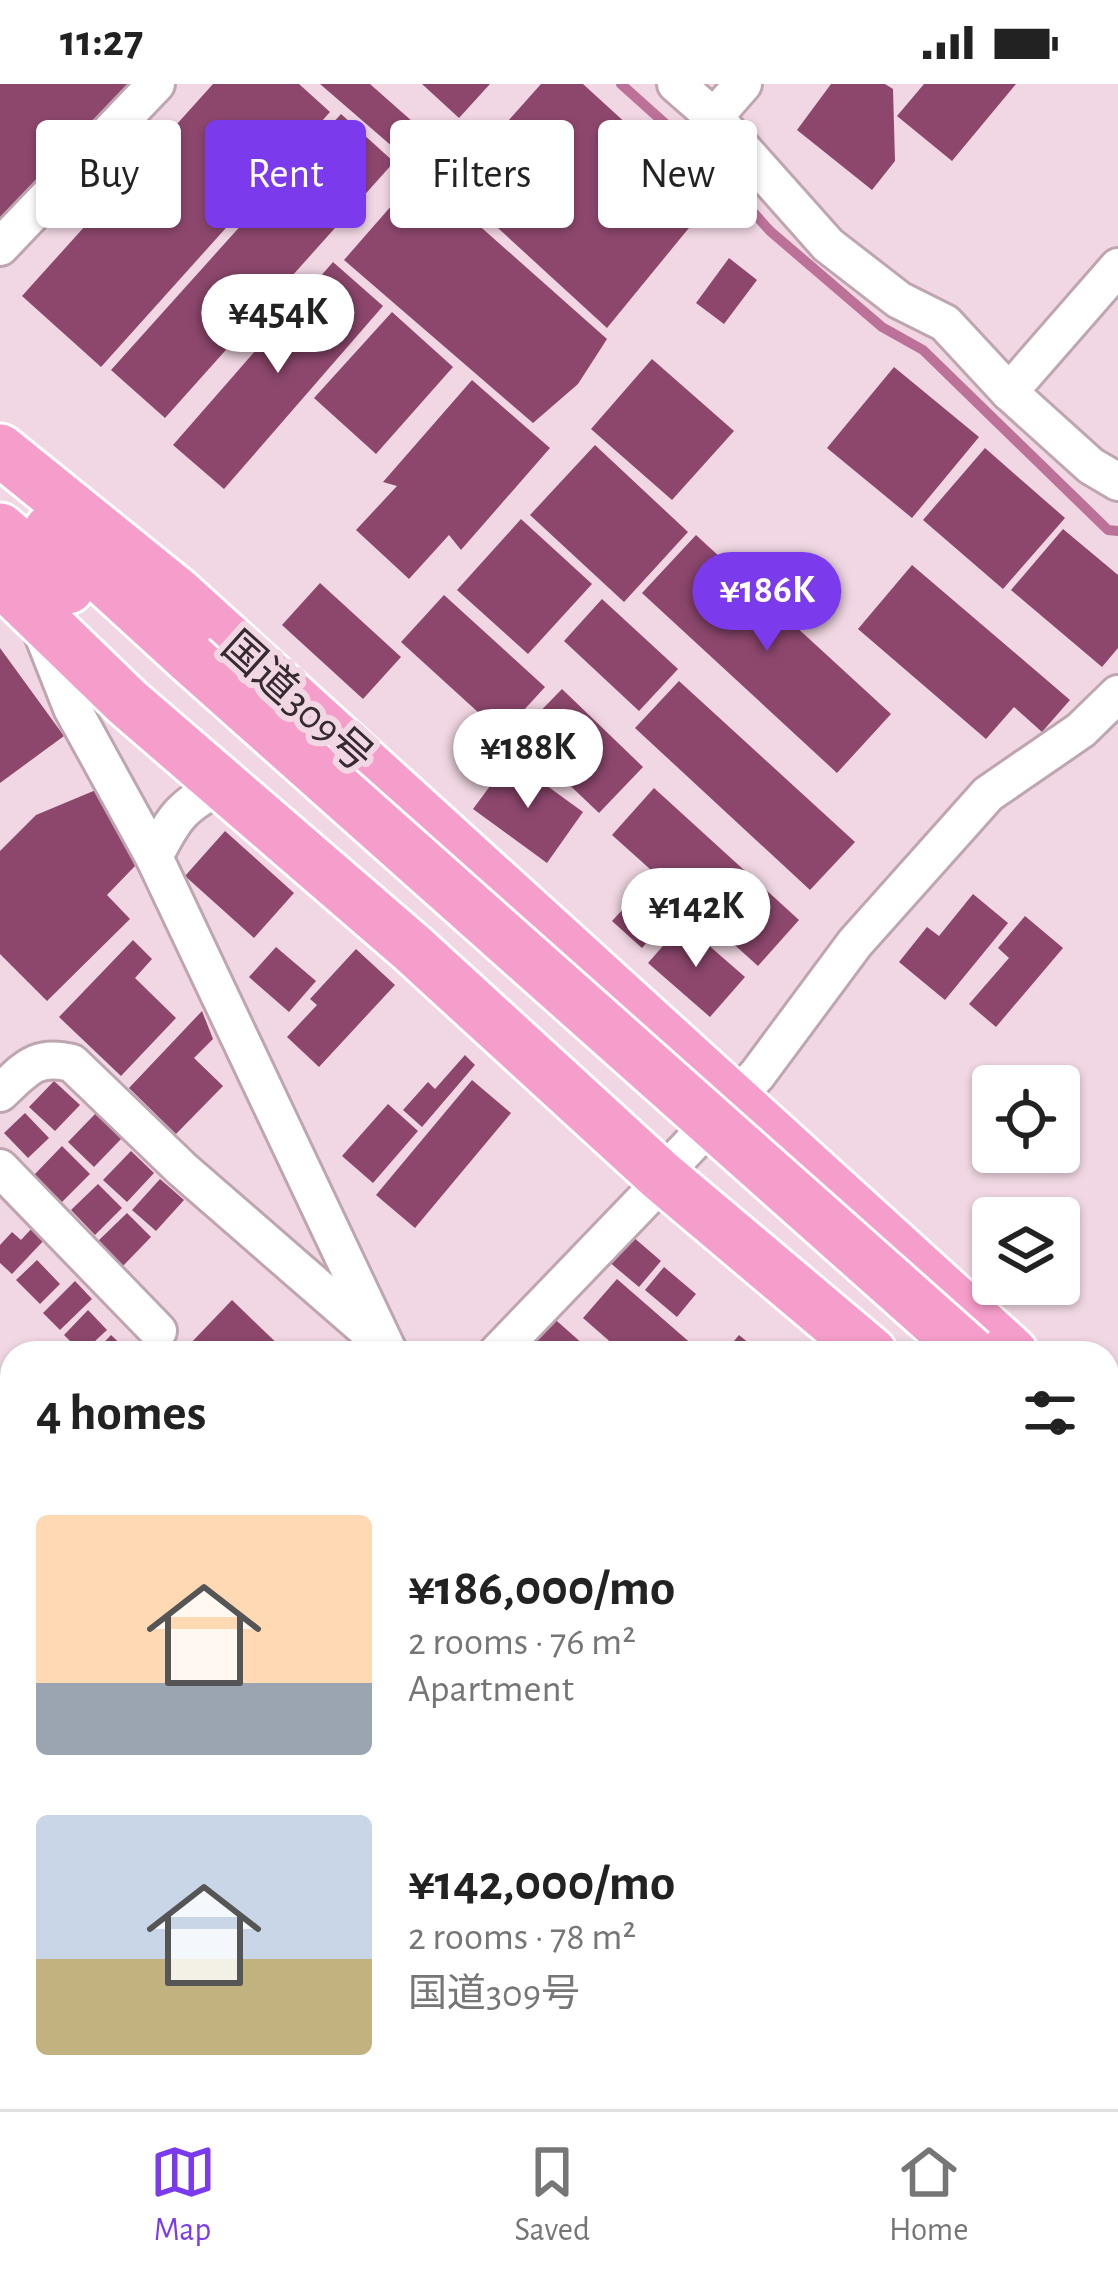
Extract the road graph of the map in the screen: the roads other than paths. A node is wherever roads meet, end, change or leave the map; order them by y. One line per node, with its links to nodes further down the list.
1 (156, 84): 5 (street)
2 (676, 84): 4 (street)
3 (743, 84): 4 (street)
4 (715, 118): 7 (street)
5 (0, 247)
6 (1118, 267): 7 (street)
7 (1009, 392): 9 (street)
8 (0, 450): 18 (highway, 国道309号)
9 (1118, 482)
10 (0, 485): 13 (highway)
11 (0, 529): 13 (highway)
12 (17, 596): 15 (highway); 16 (street)
13 (182, 669): 26 (highway); 27 (highway, bridge)
14 (1118, 694): 18 (street)
15 (223, 785): 16 (street); 20 (highway)
16 (154, 857): 23 (street)
17 (0, 1093): 22 (street)
18 (735, 1099): 20 (street); 28 (highway, 国道309号)
19 (0, 1168): 21 (street)
20 (662, 1177): 24 (street); 25 (highway)
21 (158, 1331)
22 (378, 1341)
23 (384, 1341)
24 (509, 1341)
25 (857, 1341)
26 (912, 1341)
27 (957, 1341)
28 (999, 1341)

